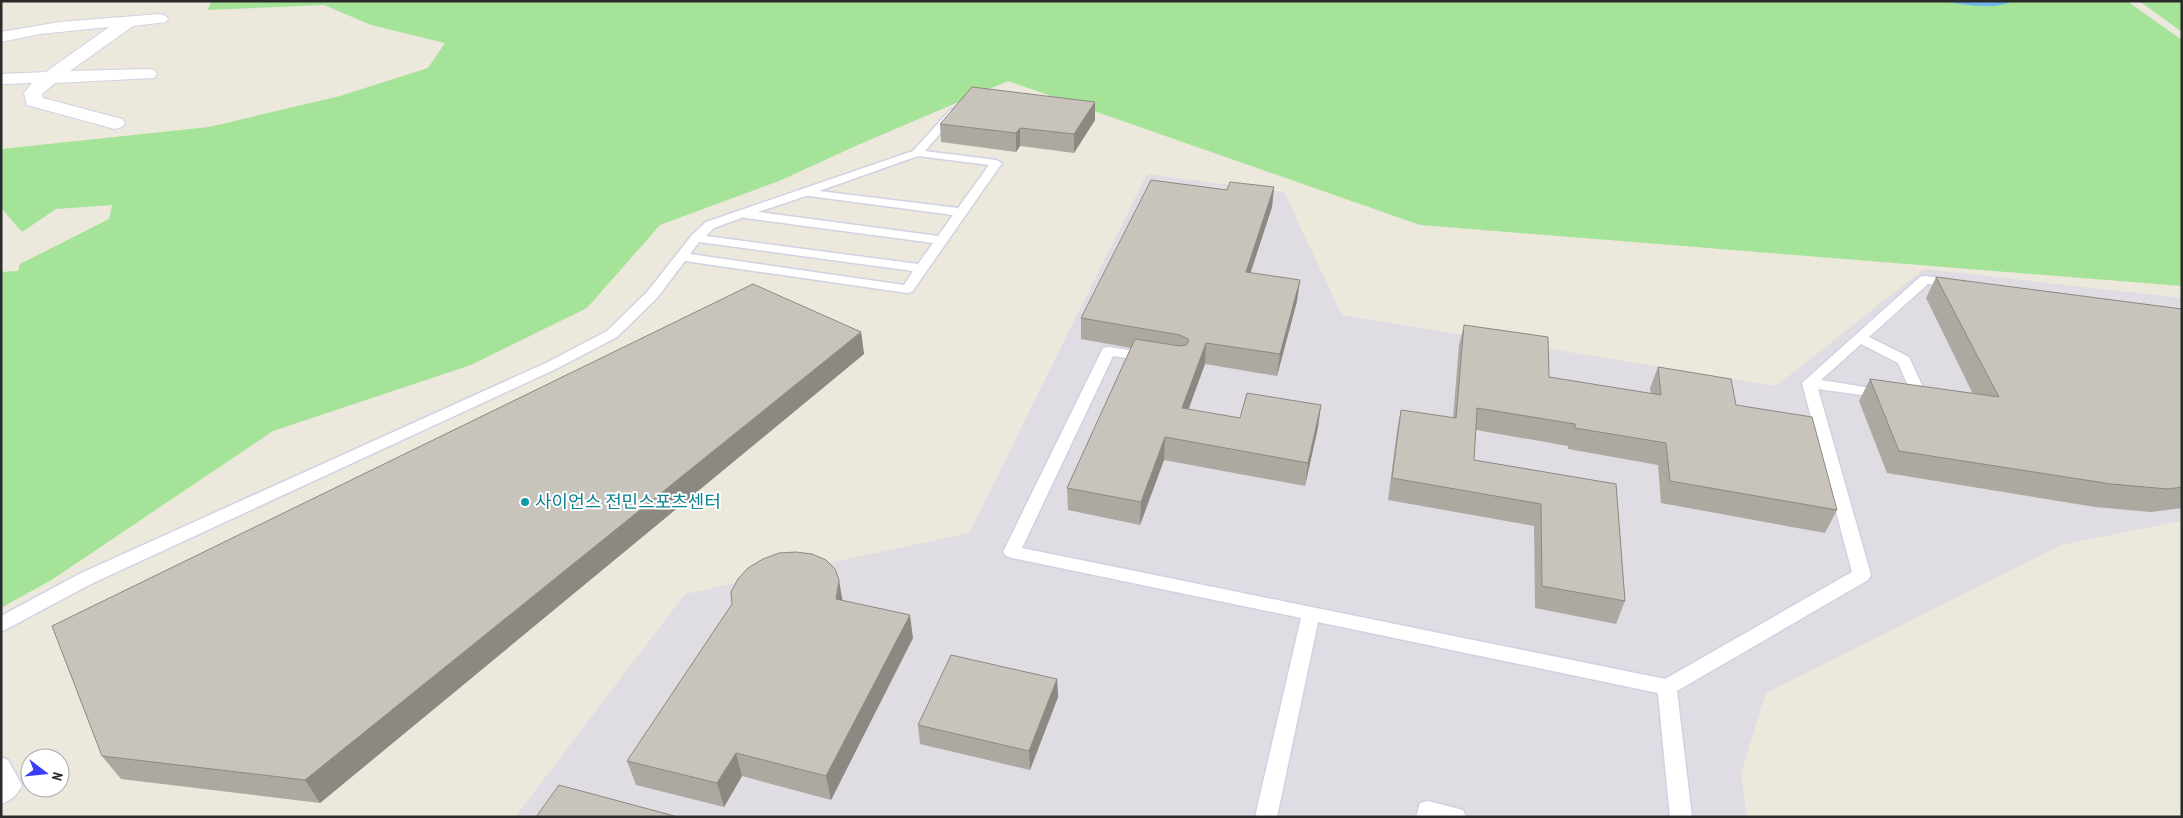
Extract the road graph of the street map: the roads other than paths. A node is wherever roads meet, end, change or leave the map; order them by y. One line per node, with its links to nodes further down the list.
1 (160, 19): 2 (street)
2 (129, 21): 3 (street); 5 (street)
3 (1, 37)
4 (148, 74): 5 (street)
5 (52, 76): 6 (street); 8 (street)
6 (1, 79)
7 (960, 104): 9 (lane)
8 (115, 123)
9 (917, 153): 10 (lane); 11 (lane)
10 (806, 193): 11 (lane); 12 (lane)
11 (961, 212): 14 (lane)
12 (739, 213): 13 (lane); 14 (lane)
13 (696, 238): 15 (lane); 16 (lane)
14 (941, 240): 16 (lane)
15 (681, 257): 16 (lane); 22 (lane)
16 (922, 268)
17 (1974, 287): 18 (lane)
18 (1859, 338): 20 (lane); 20 (lane)
19 (1161, 360): 21 (lane)
20 (1809, 383): 23 (lane)
21 (1311, 614): 23 (lane); 26 (lane)
22 (1, 625)
23 (1667, 687): 29 (lane)
24 (1, 766): 25 (lane)
25 (1, 795)
26 (1266, 817)
27 (1427, 817): 28 (lane)
28 (1454, 817)
29 (1681, 817)

